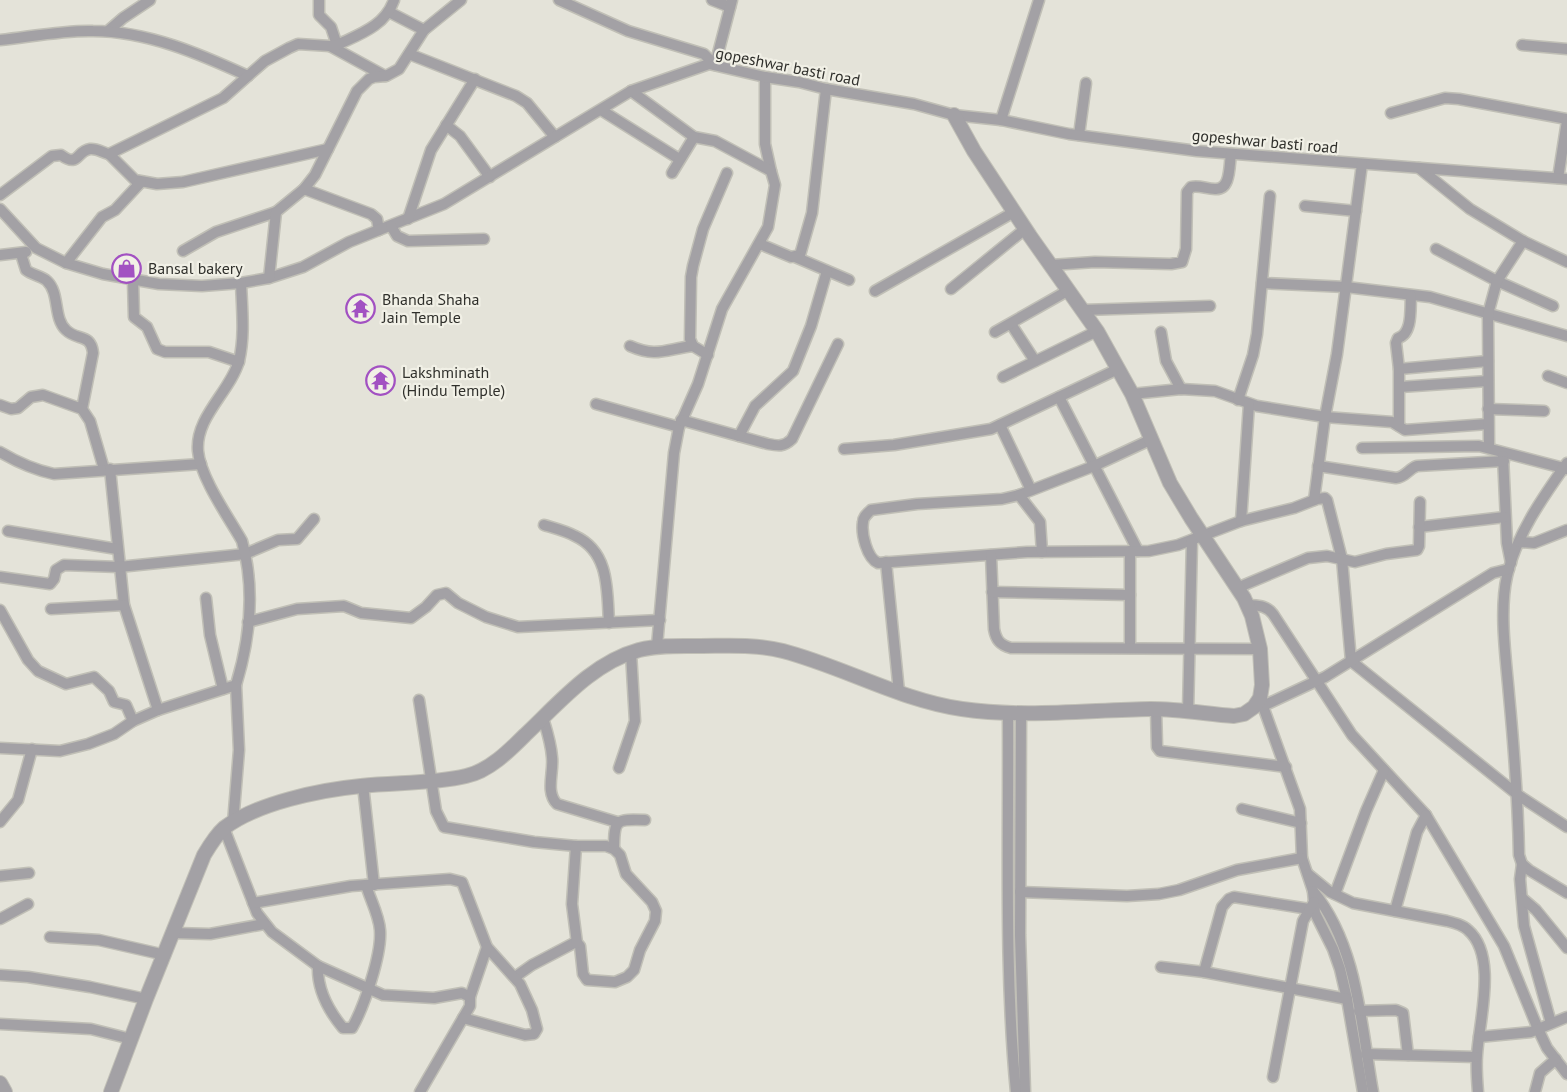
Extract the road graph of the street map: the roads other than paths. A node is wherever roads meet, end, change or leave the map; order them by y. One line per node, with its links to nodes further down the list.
1 (150, 0): 11 (street)
2 (320, 0): 13 (street)
3 (394, 0): 9 (street)
4 (461, 0): 10 (street)
5 (559, 0): 17 (street)
6 (712, 0): 8 (street)
7 (1039, 0): 28 (street)
8 (731, 3): 17 (street)
9 (389, 12): 10 (street); 13 (street)
10 (424, 30): 16 (street)
11 (108, 31): 12 (street); 18 (street)
12 (0, 40)
13 (334, 45): 18 (street); 19 (street)
14 (1522, 45): 15 (street)
15 (1567, 49)
16 (409, 54): 19 (street); 21 (street)
17 (712, 64): 20 (street, gopeshwar basti road); 24 (street, gopeshwar basti road)
18 (248, 76): 35 (street)
19 (386, 76): 34 (street)
20 (765, 77): 23 (street, gopeshwar basti road); 40 (street)
21 (475, 79): 30 (street); 32 (street)
22 (1086, 83): 31 (street)
23 (826, 89): 27 (street, gopeshwar basti road); 66 (street)
24 (631, 92): 25 (street, gopeshwar basti road); 33 (street)
25 (601, 110): 32 (street, gopeshwar basti road); 37 (street)
26 (1392, 113): 29 (street)
27 (954, 115): 28 (street, gopeshwar basti road); 53 (street)
28 (1001, 120): 31 (street, gopeshwar basti road)
29 (1567, 120): 44 (street)
30 (447, 125): 43 (street); 54 (street)
31 (1079, 135): 36 (street, gopeshwar basti road)
32 (555, 137): 43 (street, gopeshwar basti road)
33 (694, 137): 40 (street); 41 (street)
34 (328, 148): 45 (street); 46 (street)
35 (109, 154): 45 (street); 47 (street)
36 (1231, 154): 38 (street, gopeshwar basti road); 69 (street)
37 (676, 157)
38 (1362, 164): 39 (street, gopeshwar basti road); 51 (street)
39 (1419, 168): 44 (street, gopeshwar basti road); 59 (street)
40 (771, 171): 60 (street)
41 (672, 173)
42 (727, 173): 92 (street)
43 (490, 177): 54 (street, gopeshwar basti road)
44 (1562, 178)
45 (141, 182): 68 (street)
46 (304, 189): 52 (street); 57 (street)
47 (0, 195)
48 (1270, 196): 76 (street)
49 (1305, 206): 51 (street)
50 (0, 209): 61 (street, gopeshwar basti road)
51 (1356, 211): 77 (street)
52 (276, 212): 63 (street); 71 (street)
53 (1014, 212): 56 (street); 80 (street)
54 (408, 219): 55 (street, gopeshwar basti road)
55 (391, 226): 57 (street, gopeshwar basti road); 58 (street)
56 (1025, 229): 69 (street); 78 (street)
57 (379, 230): 71 (street, gopeshwar basti road)
58 (484, 240)
59 (1523, 241): 67 (street); 74 (street)
60 (760, 244): 66 (street); 94 (street)
61 (36, 248): 64 (street); 68 (street, gopeshwar basti road)
62 (1436, 249): 74 (street)
63 (183, 251)
64 (21, 254): 65 (street); 111 (street)
65 (0, 255)
66 (795, 257): 70 (street)
67 (1567, 262)
68 (66, 263): 72 (street, gopeshwar basti road)
69 (1051, 265): 79 (street)
70 (826, 271): 73 (street); 119 (street)
71 (268, 278): 75 (street, gopeshwar basti road)
72 (133, 280): 75 (street, gopeshwar basti road); 97 (street)
73 (849, 280)
74 (1497, 281): 83 (street); 85 (street)
75 (241, 283): 97 (street)
76 (1262, 283): 77 (street); 108 (street)
77 (1346, 287): 81 (street); 114 (street)
78 (951, 289)
79 (1069, 290): 84 (street); 86 (street)
80 (875, 291)
81 (1412, 296): 85 (street); 99 (street)
82 (1210, 306): 84 (street)
83 (1553, 306)
84 (1083, 310): 87 (street)
85 (1488, 314): 90 (street); 96 (street)
86 (1011, 324): 88 (street); 95 (street)
87 (1097, 331): 95 (street); 98 (street)
88 (995, 332)
89 (1161, 332): 105 (street)
90 (1567, 336)
91 (838, 344): 119 (street)
92 (693, 345): 93 (street); 94 (street)
93 (630, 346)
94 (708, 355): 115 (street)
95 (1035, 361): 101 (street)
96 (1488, 361): 99 (street); 102 (street)
97 (238, 362): 126 (street)
98 (1118, 369): 106 (street); 107 (street)
99 (1399, 369): 104 (street)
100 (1548, 376): 103 (street)
101 (1003, 377)
102 (1488, 381): 104 (street); 112 (street)
103 (1567, 383)
104 (1400, 387): 118 (street)
105 (1181, 389): 106 (street); 108 (street)
106 (1132, 394): 120 (street)
107 (1059, 397): 117 (street); 127 (street)
108 (1243, 402): 114 (street); 137 (street)
109 (596, 404): 115 (street)
110 (0, 405): 111 (street)
111 (82, 409): 130 (street)
112 (1488, 409): 113 (street); 116 (street)
113 (1544, 411)
114 (1325, 417): 118 (street); 128 (street)
115 (680, 424): 119 (street); 162 (street)
116 (1488, 424): 118 (street); 121 (street)
117 (1000, 425): 123 (street); 131 (street)
118 (1399, 426)
119 (739, 436)
120 (1150, 440): 127 (street); 142 (street)
121 (1489, 447): 122 (street); 125 (street)
122 (1362, 448)
123 (844, 449)
124 (0, 452): 130 (street)
125 (1503, 457): 128 (street); 129 (street); 135 (street)
126 (201, 464): 130 (street); 147 (street)
127 (1094, 466): 131 (street); 145 (street)
128 (1318, 466): 133 (street)
129 (1566, 467): 143 (street)
130 (107, 469): 144 (street)
131 (1031, 490): 132 (street)
132 (1019, 495): 146 (street); 150 (street)
133 (1314, 500): 137 (street); 149 (street)
134 (1420, 502): 139 (street)
135 (1506, 517): 139 (street); 151 (street)
136 (314, 519): 147 (street)
137 (1241, 521): 142 (street)
138 (544, 525): 164 (street)
139 (1419, 527): 149 (street)
140 (1567, 530): 143 (street)
141 (8, 531): 144 (street)
142 (1197, 538): 145 (street); 154 (street); 166 (street)
143 (1519, 542): 151 (street)
144 (117, 549): 152 (street)
145 (1134, 551): 146 (street); 156 (street)
146 (1042, 552): 148 (street)
147 (245, 554): 152 (street); 163 (street)
148 (991, 555): 150 (street); 155 (street)
149 (1342, 559): 154 (street); 170 (street)
150 (886, 562): 174 (street)
151 (1510, 566): 170 (street); 190 (street)
152 (119, 567): 153 (street); 158 (street)
153 (0, 577)
154 (1237, 588): 159 (street)
155 (992, 592): 156 (street); 167 (street)
156 (1130, 595): 167 (street)
157 (206, 598): 173 (street)
158 (124, 605): 160 (street); 178 (street)
159 (1247, 605): 168 (street); 171 (street)
160 (51, 609)
161 (0, 610): 182 (street)
162 (660, 620): 164 (street); 165 (street)
163 (248, 622): 164 (street); 172 (street)
164 (609, 623)
165 (657, 646): 169 (street); 174 (street)
166 (1189, 647): 167 (street); 168 (street); 179 (street)
167 (1130, 648)
168 (1260, 649): 176 (street)
169 (631, 653): 181 (street); 186 (street)
170 (1351, 661): 171 (street); 190 (street)
171 (1316, 682): 176 (street); 187 (street)
172 (236, 685): 173 (street); 197 (street)
173 (223, 689): 178 (street)
174 (899, 692): 180 (street)
175 (419, 700): 188 (street)
176 (1262, 702): 179 (street); 185 (street)
177 (1156, 709): 179 (street); 180 (street); 185 (street)
178 (158, 710): 182 (street)
179 (1188, 712)
180 (1014, 713): 207 (street); 251 (street)
181 (543, 718): 188 (street); 195 (street)
182 (133, 721): 184 (street)
183 (0, 748): 184 (street)
184 (32, 749): 194 (street)
185 (1286, 767): 196 (street)
186 (619, 768)
187 (1384, 770): 192 (street); 209 (street)
188 (431, 781): 189 (street); 199 (street)
189 (363, 785): 197 (street); 206 (street)
190 (1518, 795): 198 (street); 202 (street)
191 (1242, 809): 196 (street)
192 (1426, 814): 214 (street); 238 (street)
193 (645, 820): 195 (street)
194 (0, 822)
195 (617, 822): 200 (street)
196 (1301, 822): 201 (street)
197 (229, 826): 212 (street); 217 (street)
198 (1567, 827)
199 (576, 846): 200 (street); 219 (street)
200 (614, 849): 219 (street)
201 (1302, 858): 204 (street); 207 (street)
202 (1522, 864): 208 (street); 210 (street)
203 (29, 873): 205 (street)
204 (1308, 874): 209 (street); 211 (street)
205 (0, 876)
206 (370, 885): 212 (street); 220 (street); 229 (street)
207 (1020, 892): 252 (street)
208 (1567, 893)
209 (1335, 894): 214 (street)
210 (1522, 898): 221 (street); 236 (street)
211 (1312, 901): 225 (street); 228 (street); 232 (street); 233 (street)
212 (253, 903): 216 (street)
213 (28, 904): 215 (street)
214 (1395, 911): 239 (street)
215 (0, 919)
216 (264, 924): 217 (street); 223 (street)
217 (174, 933): 222 (street)
218 (50, 937): 222 (street)
219 (578, 943): 227 (street)
220 (487, 947): 227 (street); 230 (street)
221 (1567, 948)
222 (165, 955): 231 (street)
223 (318, 966): 229 (street); 229 (street)
224 (1161, 967): 225 (street)
225 (1204, 972): 228 (street)
226 (0, 975): 231 (street)
227 (515, 977): 235 (street)
228 (1290, 988): 232 (street); 246 (street)
229 (368, 989): 230 (street)
230 (470, 997): 235 (street)
231 (146, 999): 240 (street)
232 (1347, 999): 253 (street)
233 (1359, 1011): 241 (street); 242 (street)
234 (1567, 1017): 236 (street)
235 (463, 1018): 250 (street)
236 (1551, 1023): 238 (street)
237 (0, 1024): 240 (street)
238 (1538, 1029): 239 (street); 244 (street)
239 (1479, 1037): 243 (street)
240 (131, 1039): 249 (street)
241 (1366, 1054): 242 (street); 254 (street)
242 (1408, 1055): 243 (street)
243 (1476, 1057): 255 (street)
244 (1556, 1059): 245 (street); 256 (street)
245 (1567, 1074)
246 (1273, 1077)
247 (0, 1083): 248 (street)
248 (4, 1092)
249 (111, 1092)
250 (420, 1092)
251 (1016, 1092)
252 (1025, 1092)
253 (1363, 1092)
254 (1372, 1092)
255 (1478, 1092)
256 (1535, 1092)

